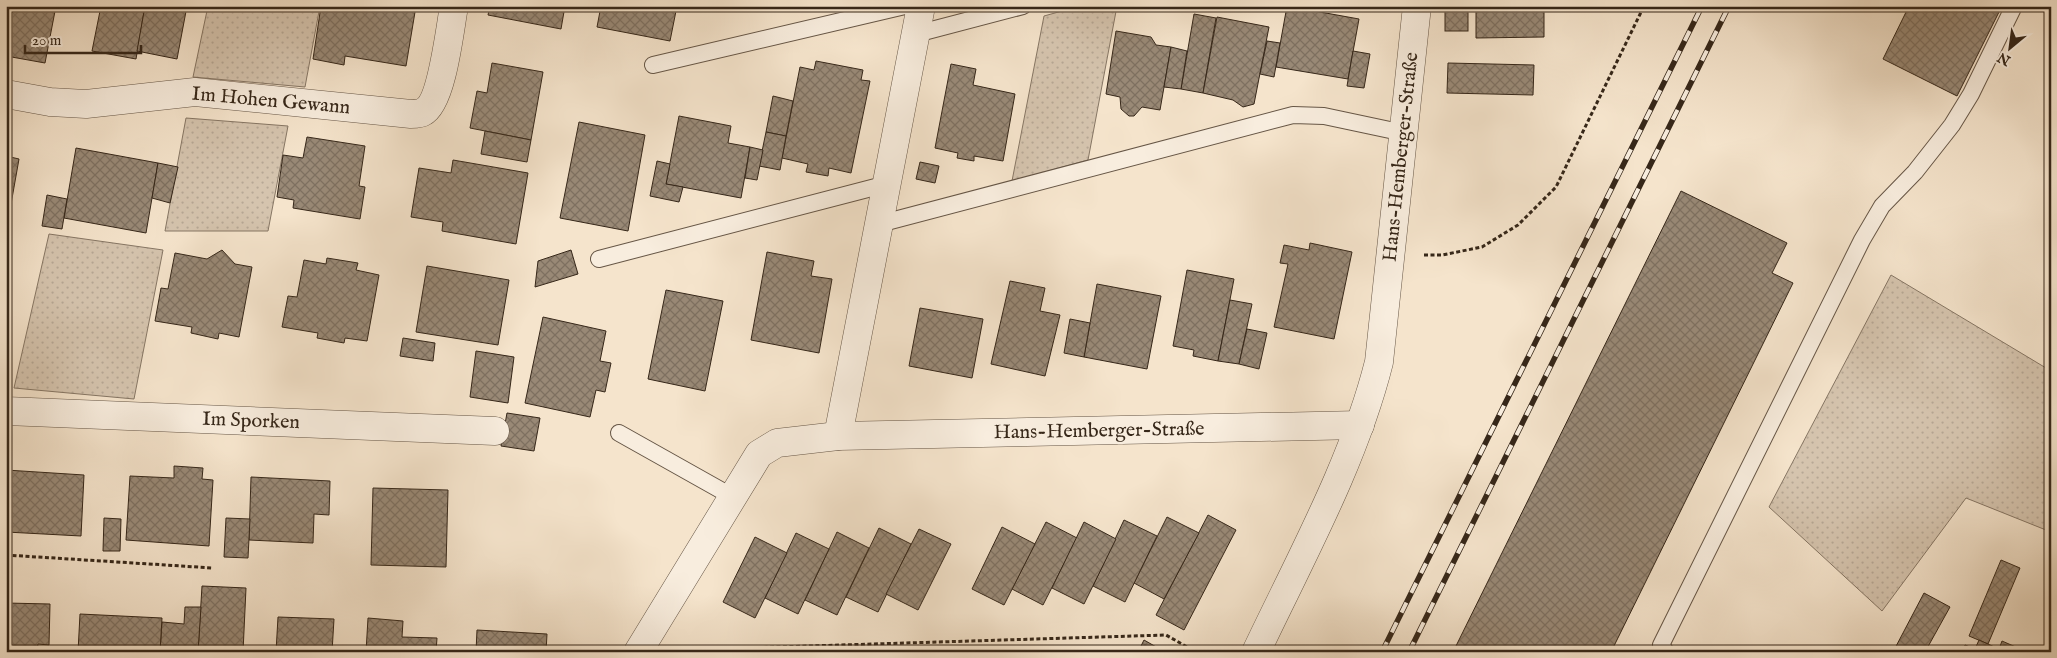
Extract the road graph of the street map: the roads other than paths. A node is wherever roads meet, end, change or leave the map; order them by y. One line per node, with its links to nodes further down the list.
1 (454, 6): 9 (street, Im Hohen Gewann)
2 (905, 6): 8 (lane)
3 (921, 6): 7 (street)
4 (1023, 6): 7 (lane)
5 (1417, 6): 10 (street, Hans-Hemberger-Straße)
6 (2014, 6): 22 (lane)
7 (916, 34): 11 (street)
8 (653, 65)
9 (6, 94)
10 (1404, 133): 12 (lane); 15 (street, Hans-Hemberger-Straße)
11 (887, 184): 12 (street); 13 (lane)
12 (879, 224): 18 (street)
13 (599, 259)
14 (6, 411): 16 (street, Im Sporken)
15 (1360, 426): 18 (street, Hans-Hemberger-Straße); 21 (street, Hans-Hemberger-Straße)
16 (495, 431)
17 (619, 433): 19 (lane)
18 (838, 436): 19 (street, Hans-Hemberger-Straße)
19 (733, 496): 20 (street, Hans-Hemberger-Straße)
20 (638, 652)
21 (1256, 652)
22 (1666, 652)

